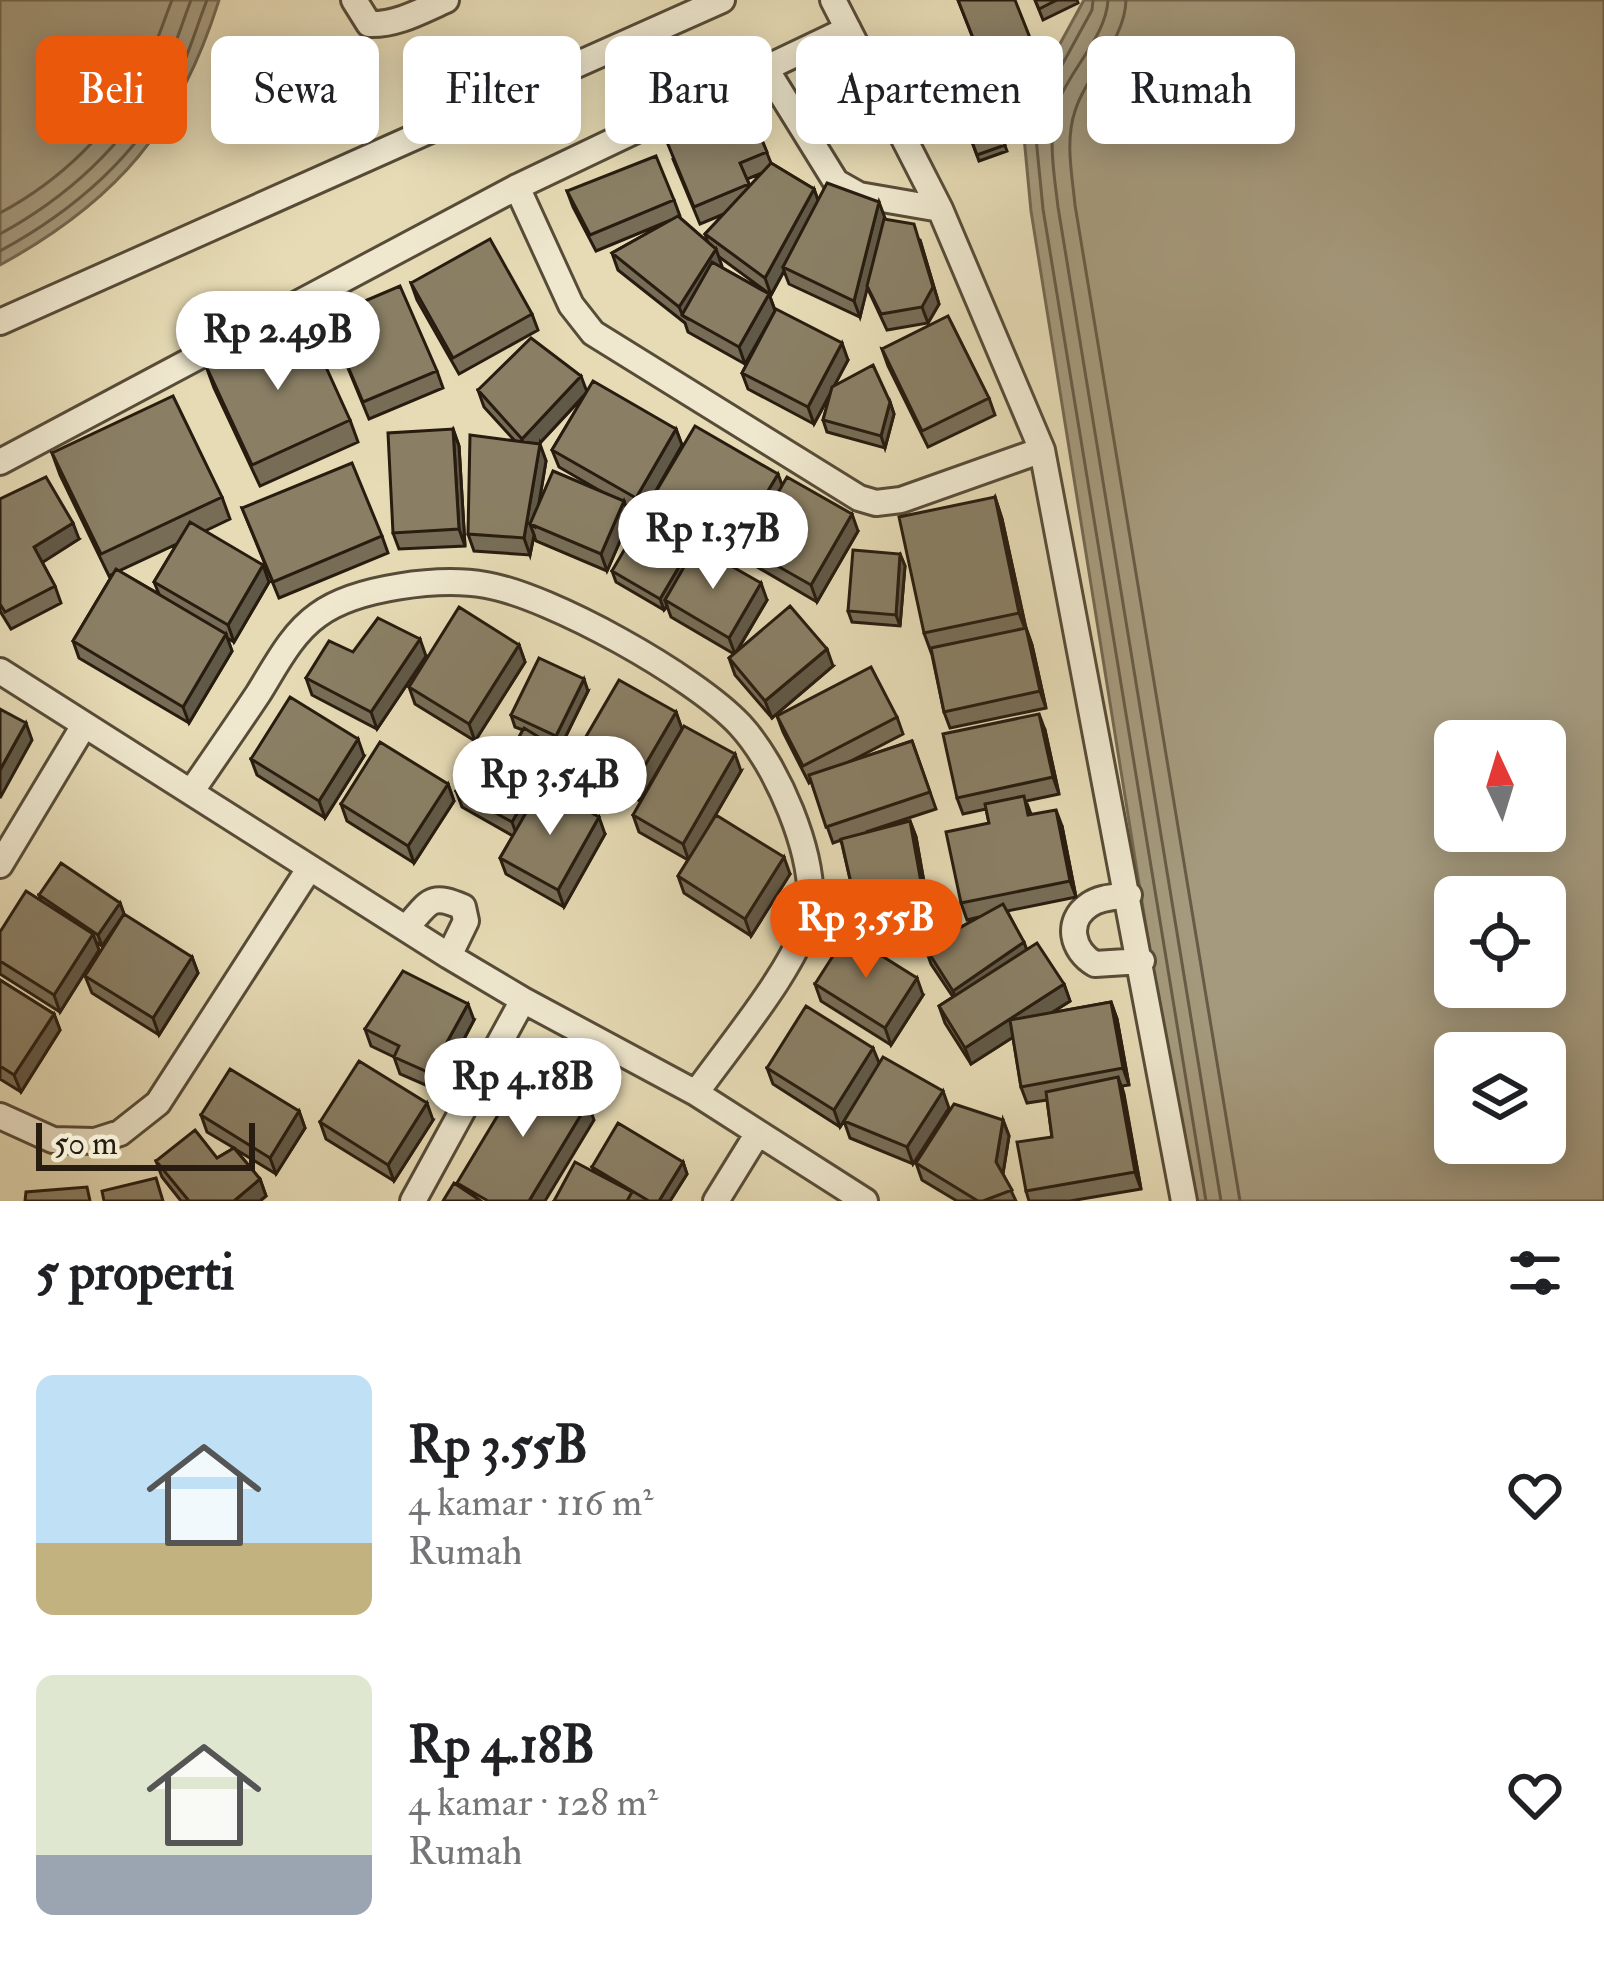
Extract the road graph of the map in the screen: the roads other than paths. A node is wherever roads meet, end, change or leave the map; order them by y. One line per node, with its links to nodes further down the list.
1 (354, 0): 2 (street)
2 (446, 0)
3 (722, 0): 11 (street)
4 (833, 0): 5 (street)
5 (848, 28): 6 (street); 10 (street)
6 (772, 66)
7 (772, 79): 10 (street)
8 (608, 144): 9 (street)
9 (517, 187): 12 (street); 13 (street)
10 (940, 209): 12 (street)
11 (0, 322)
12 (1042, 450): 19 (street)
13 (0, 462)
14 (0, 671): 15 (street)
15 (82, 727): 16 (street); 17 (street)
16 (191, 792): 18 (street); 24 (street)
17 (0, 865)
18 (309, 869): 20 (street); 25 (street)
19 (1129, 895): 22 (street); 22 (street)
20 (406, 928): 21 (street); 21 (street)
21 (449, 956): 23 (street)
22 (1142, 961): 30 (street)
23 (523, 1000): 24 (street); 27 (street)
24 (696, 1093): 26 (street)
25 (0, 1116)
26 (758, 1133): 28 (street); 29 (street)
27 (413, 1201)
28 (716, 1201)
29 (865, 1201)
30 (1184, 1201)

